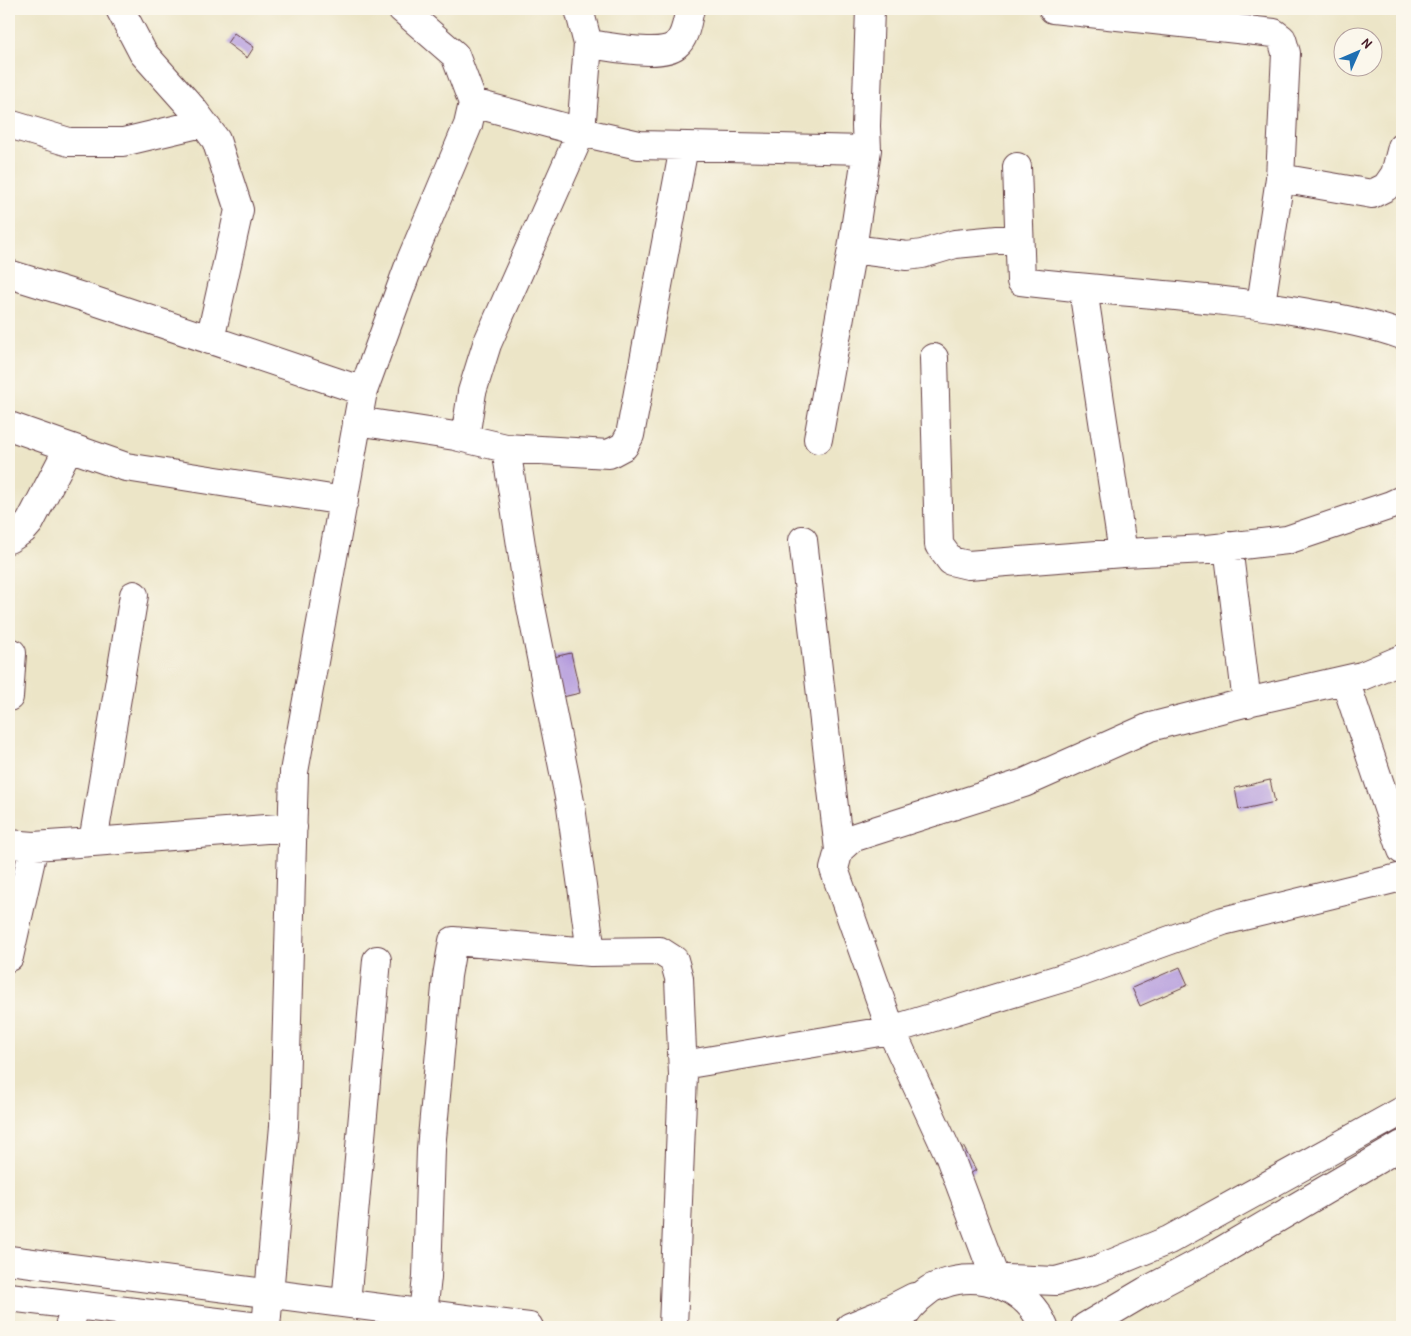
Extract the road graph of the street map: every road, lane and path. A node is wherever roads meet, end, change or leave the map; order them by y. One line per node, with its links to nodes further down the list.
1 (120, 9): 9 (street)
2 (402, 9): 8 (street)
3 (579, 9): 7 (street)
4 (690, 9): 7 (street)
5 (870, 9): 14 (street)
6 (1057, 9): 16 (street)
7 (588, 44): 11 (street)
8 (474, 103): 11 (street); 25 (street)
9 (203, 123): 10 (street); 23 (street)
10 (9, 124)
11 (581, 132): 12 (street); 28 (street)
12 (684, 147): 14 (street); 31 (street)
13 (1402, 147): 16 (street)
14 (867, 150): 18 (street)
15 (1017, 167): 17 (street)
16 (1280, 178): 21 (street)
17 (1020, 238): 18 (street); 20 (street)
18 (852, 249): 29 (street)
19 (9, 274): 23 (street)
20 (1083, 289): 21 (street); 37 (street)
21 (1261, 304): 22 (street)
22 (1402, 335)
23 (210, 340): 25 (street)
24 (934, 358): 37 (street)
25 (363, 391): 26 (street)
26 (357, 421): 28 (street); 33 (street)
27 (9, 426): 30 (street)
28 (465, 438): 31 (street)
29 (818, 439)
30 (69, 447): 33 (street); 34 (street)
31 (506, 448): 50 (street)
32 (1402, 500): 36 (street)
33 (344, 501): 44 (street)
34 (9, 539)
35 (803, 540): 47 (street)
36 (1228, 546): 37 (street); 43 (street)
37 (1122, 552)
38 (134, 595): 45 (street)
39 (12, 653): 42 (street)
40 (1402, 659): 41 (street)
41 (1345, 680): 43 (street); 48 (street)
42 (9, 697)
43 (1247, 703): 47 (street)
44 (293, 827): 45 (street); 60 (street)
45 (93, 842): 46 (street)
46 (21, 845): 51 (street)
47 (839, 850): 53 (street)
48 (1402, 850)
49 (1402, 876): 53 (street)
50 (591, 952): 54 (street); 63 (street)
51 (9, 957)
52 (377, 960): 62 (street)
53 (891, 1030): 54 (street); 58 (street)
54 (683, 1065): 68 (street)
55 (1402, 1111): 58 (street)
56 (1402, 1145): 72 (street)
57 (9, 1260): 60 (street)
58 (986, 1278): 59 (street); 71 (street)
59 (930, 1289): 69 (street); 70 (street)
60 (268, 1293): 62 (street); 66 (street)
61 (9, 1297): 64 (street)
62 (346, 1303): 63 (street)
63 (423, 1314): 67 (street)
64 (72, 1316): 65 (street)
65 (259, 1327)
66 (266, 1327)
67 (529, 1327)
68 (673, 1327)
69 (850, 1327)
70 (896, 1327)
71 (1044, 1327)
72 (1085, 1327)

